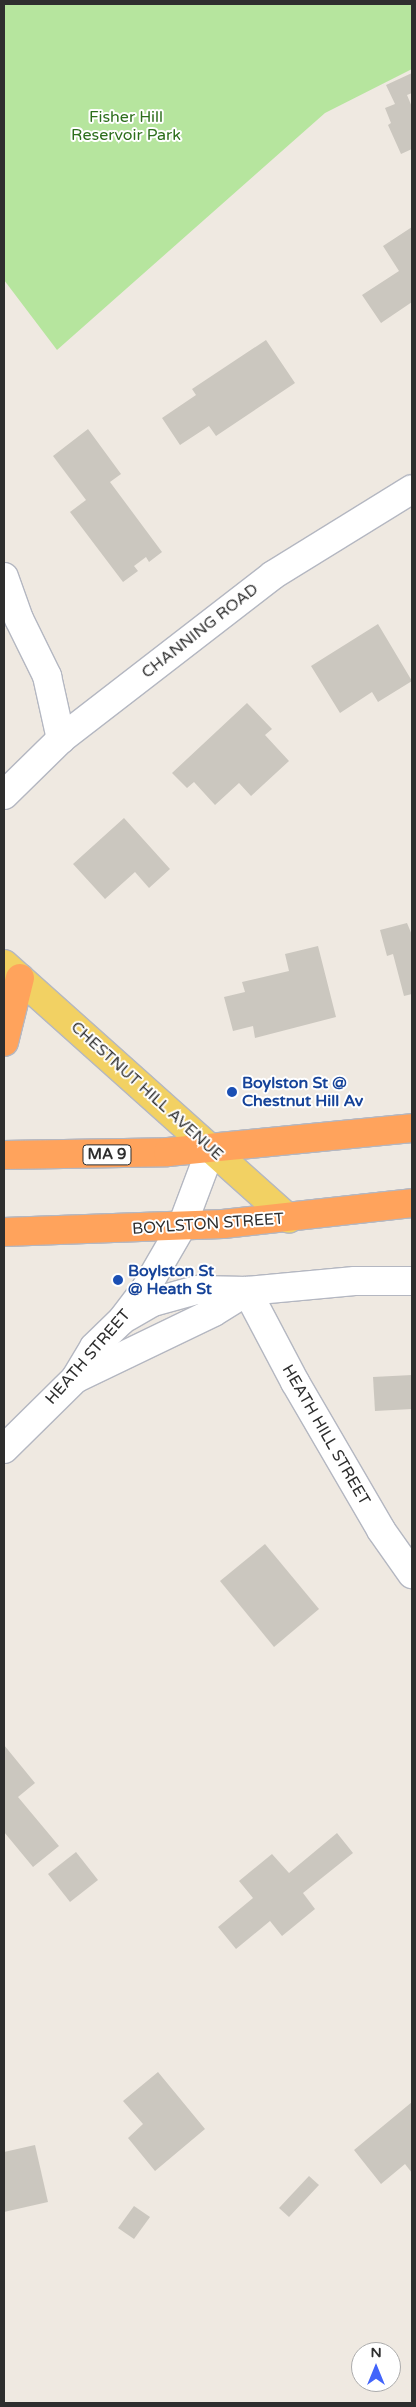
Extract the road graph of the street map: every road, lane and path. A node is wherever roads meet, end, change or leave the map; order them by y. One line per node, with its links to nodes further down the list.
1 (412, 489): 3 (street, CHANNING ROAD)
2 (4, 577): 3 (street)
3 (62, 739): 4 (street, CHANNING ROAD)
4 (4, 795)
5 (9, 976): 6 (highway); 8 (main road, CHESTNUT HILL AVENUE)
6 (4, 1042)
7 (412, 1128): 8 (highway, MA 9)
8 (211, 1148): 9 (highway, MA 9); 11 (main road, CHESTNUT HILL AVENUE); 12 (street, HEATH STREET)
9 (4, 1156)
10 (412, 1204): 11 (highway, BOYLSTON STREET)
11 (289, 1219): 12 (highway, BOYLSTON STREET)
12 (182, 1226): 13 (highway, BOYLSTON STREET); 16 (street, HEATH STREET)
13 (4, 1232)
14 (412, 1281): 15 (street)
15 (247, 1291): 16 (street); 17 (street); 19 (street, HEATH HILL STREET)
16 (122, 1320): 17 (street, HEATH STREET)
17 (75, 1379): 18 (street, HEATH STREET)
18 (4, 1449)
19 (412, 1574)

